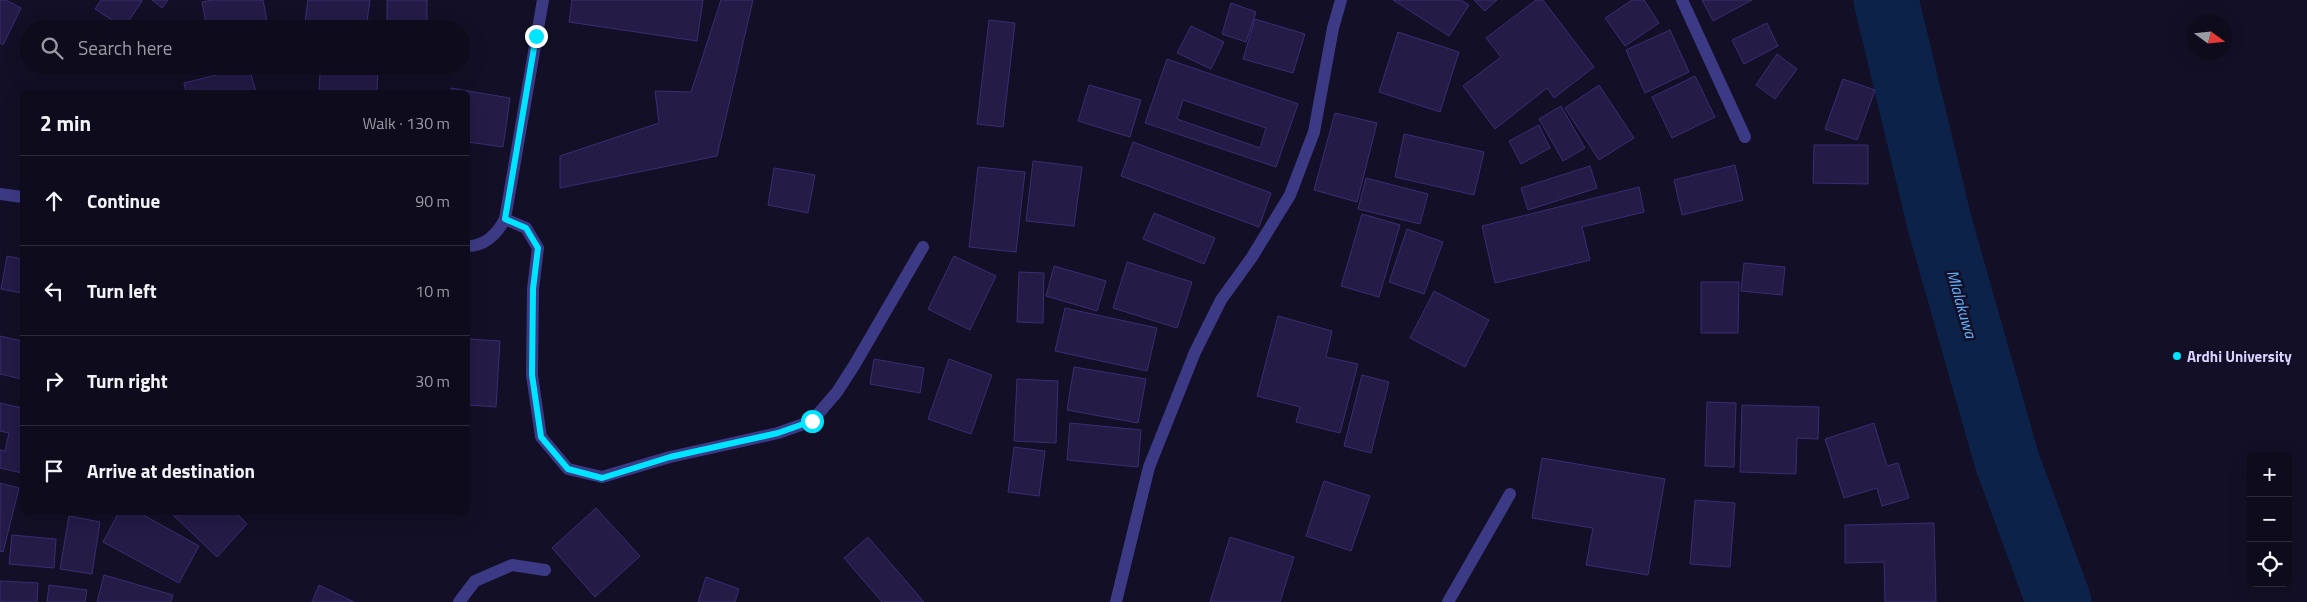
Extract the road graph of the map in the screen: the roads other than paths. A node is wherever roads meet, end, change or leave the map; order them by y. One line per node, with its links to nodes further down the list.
1 (543, 0): 7 (street)
2 (1341, 0): 13 (street)
3 (1682, 0): 4 (street)
4 (1745, 137)
5 (0, 194): 6 (street)
6 (20, 197)
7 (505, 219): 8 (street); 9 (street)
8 (470, 245)
9 (923, 247)
10 (1510, 494): 14 (street)
11 (545, 570): 12 (street)
12 (459, 602)
13 (1116, 602)
14 (1448, 602)

